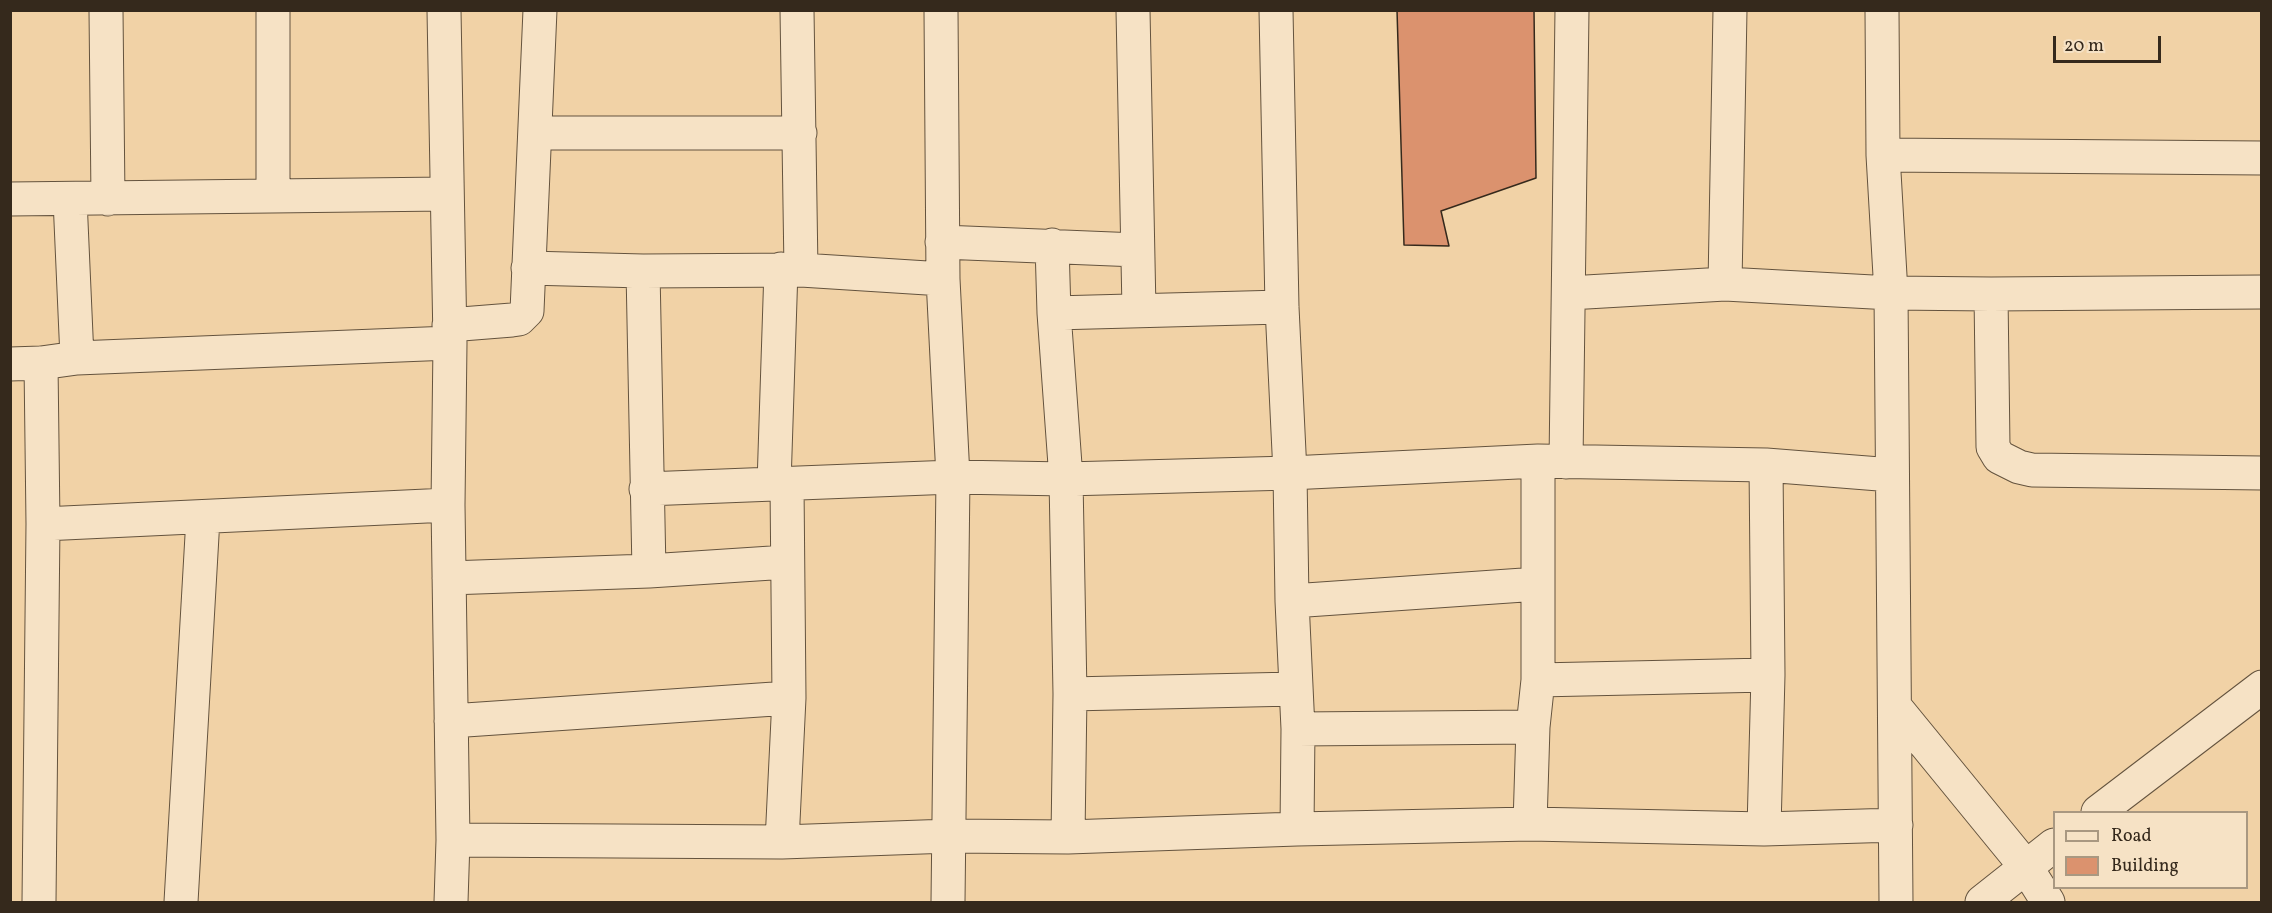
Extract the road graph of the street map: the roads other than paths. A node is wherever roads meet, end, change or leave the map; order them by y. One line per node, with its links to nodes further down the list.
1 (106, 10): 20 (street)
2 (273, 10): 17 (street)
3 (444, 10): 16 (street)
4 (540, 10): 12 (street)
5 (797, 10): 13 (street)
6 (941, 10): 21 (street)
7 (1133, 10): 23 (street)
8 (1276, 10): 33 (street)
9 (1572, 10): 29 (street)
10 (1731, 10): 28 (street)
11 (1882, 10): 14 (street)
12 (535, 133): 13 (street); 24 (street)
13 (800, 133): 25 (street)
14 (1883, 156): 15 (street); 31 (street)
15 (2262, 158)
16 (446, 194): 17 (street); 36 (street)
17 (273, 196): 20 (street)
18 (10, 199): 19 (street)
19 (70, 199): 20 (street); 37 (street)
20 (108, 199)
21 (942, 242): 22 (street); 27 (street)
22 (1052, 245): 23 (street); 35 (street)
23 (1137, 250): 34 (street)
24 (528, 268): 26 (street); 36 (street)
25 (791, 270): 26 (street); 27 (street); 46 (street)
26 (643, 271): 47 (street)
27 (943, 279): 44 (street)
28 (1725, 284): 29 (street); 31 (street)
29 (1569, 292): 39 (street)
30 (2262, 292): 32 (street)
31 (1891, 293): 32 (street); 43 (street)
32 (1990, 294): 42 (street)
33 (1282, 307): 34 (street); 41 (street)
34 (1139, 310): 35 (street)
35 (1054, 312): 45 (street)
36 (449, 334): 37 (street); 48 (street)
37 (77, 358): 38 (street)
38 (26, 363): 50 (street)
39 (1552, 461): 40 (street); 41 (street); 54 (street)
40 (1766, 465): 43 (street); 56 (street)
41 (1290, 473): 45 (street); 55 (street)
42 (2262, 474)
43 (1892, 475): 62 (street)
44 (954, 477): 45 (street); 46 (street); 71 (street)
45 (1066, 479): 60 (street)
46 (780, 485): 47 (street); 51 (street)
47 (646, 489): 52 (street)
48 (448, 505): 49 (street); 53 (street)
49 (203, 518): 50 (street); 78 (street)
50 (43, 524): 77 (street)
51 (787, 562): 52 (street); 61 (street)
52 (649, 572): 53 (street)
53 (449, 578): 63 (street)
54 (1538, 584): 55 (street); 57 (street)
55 (1292, 601): 59 (street)
56 (1768, 675): 57 (street); 70 (street)
57 (1538, 680): 64 (street)
58 (2262, 687): 66 (street)
59 (1295, 689): 60 (street); 65 (street)
60 (1070, 694): 72 (street)
61 (789, 698): 63 (street); 74 (street)
62 (1896, 708): 68 (street); 76 (street)
63 (451, 721): 73 (street)
64 (1533, 727): 65 (street); 67 (street)
65 (1298, 729): 69 (street)
66 (2101, 811)
67 (1530, 824): 69 (street); 70 (street)
68 (1896, 825): 70 (street); 81 (street)
69 (1297, 829): 72 (street)
70 (1764, 829)
71 (950, 836): 72 (street); 74 (street); 80 (street)
72 (1068, 837)
73 (453, 840): 74 (street); 79 (street)
74 (782, 842)
75 (2053, 847): 76 (street)
76 (2026, 867): 82 (street); 83 (street)
77 (39, 903)
78 (182, 903)
79 (451, 903)
80 (948, 903)
81 (1896, 903)
82 (1982, 903)
83 (2048, 903)

